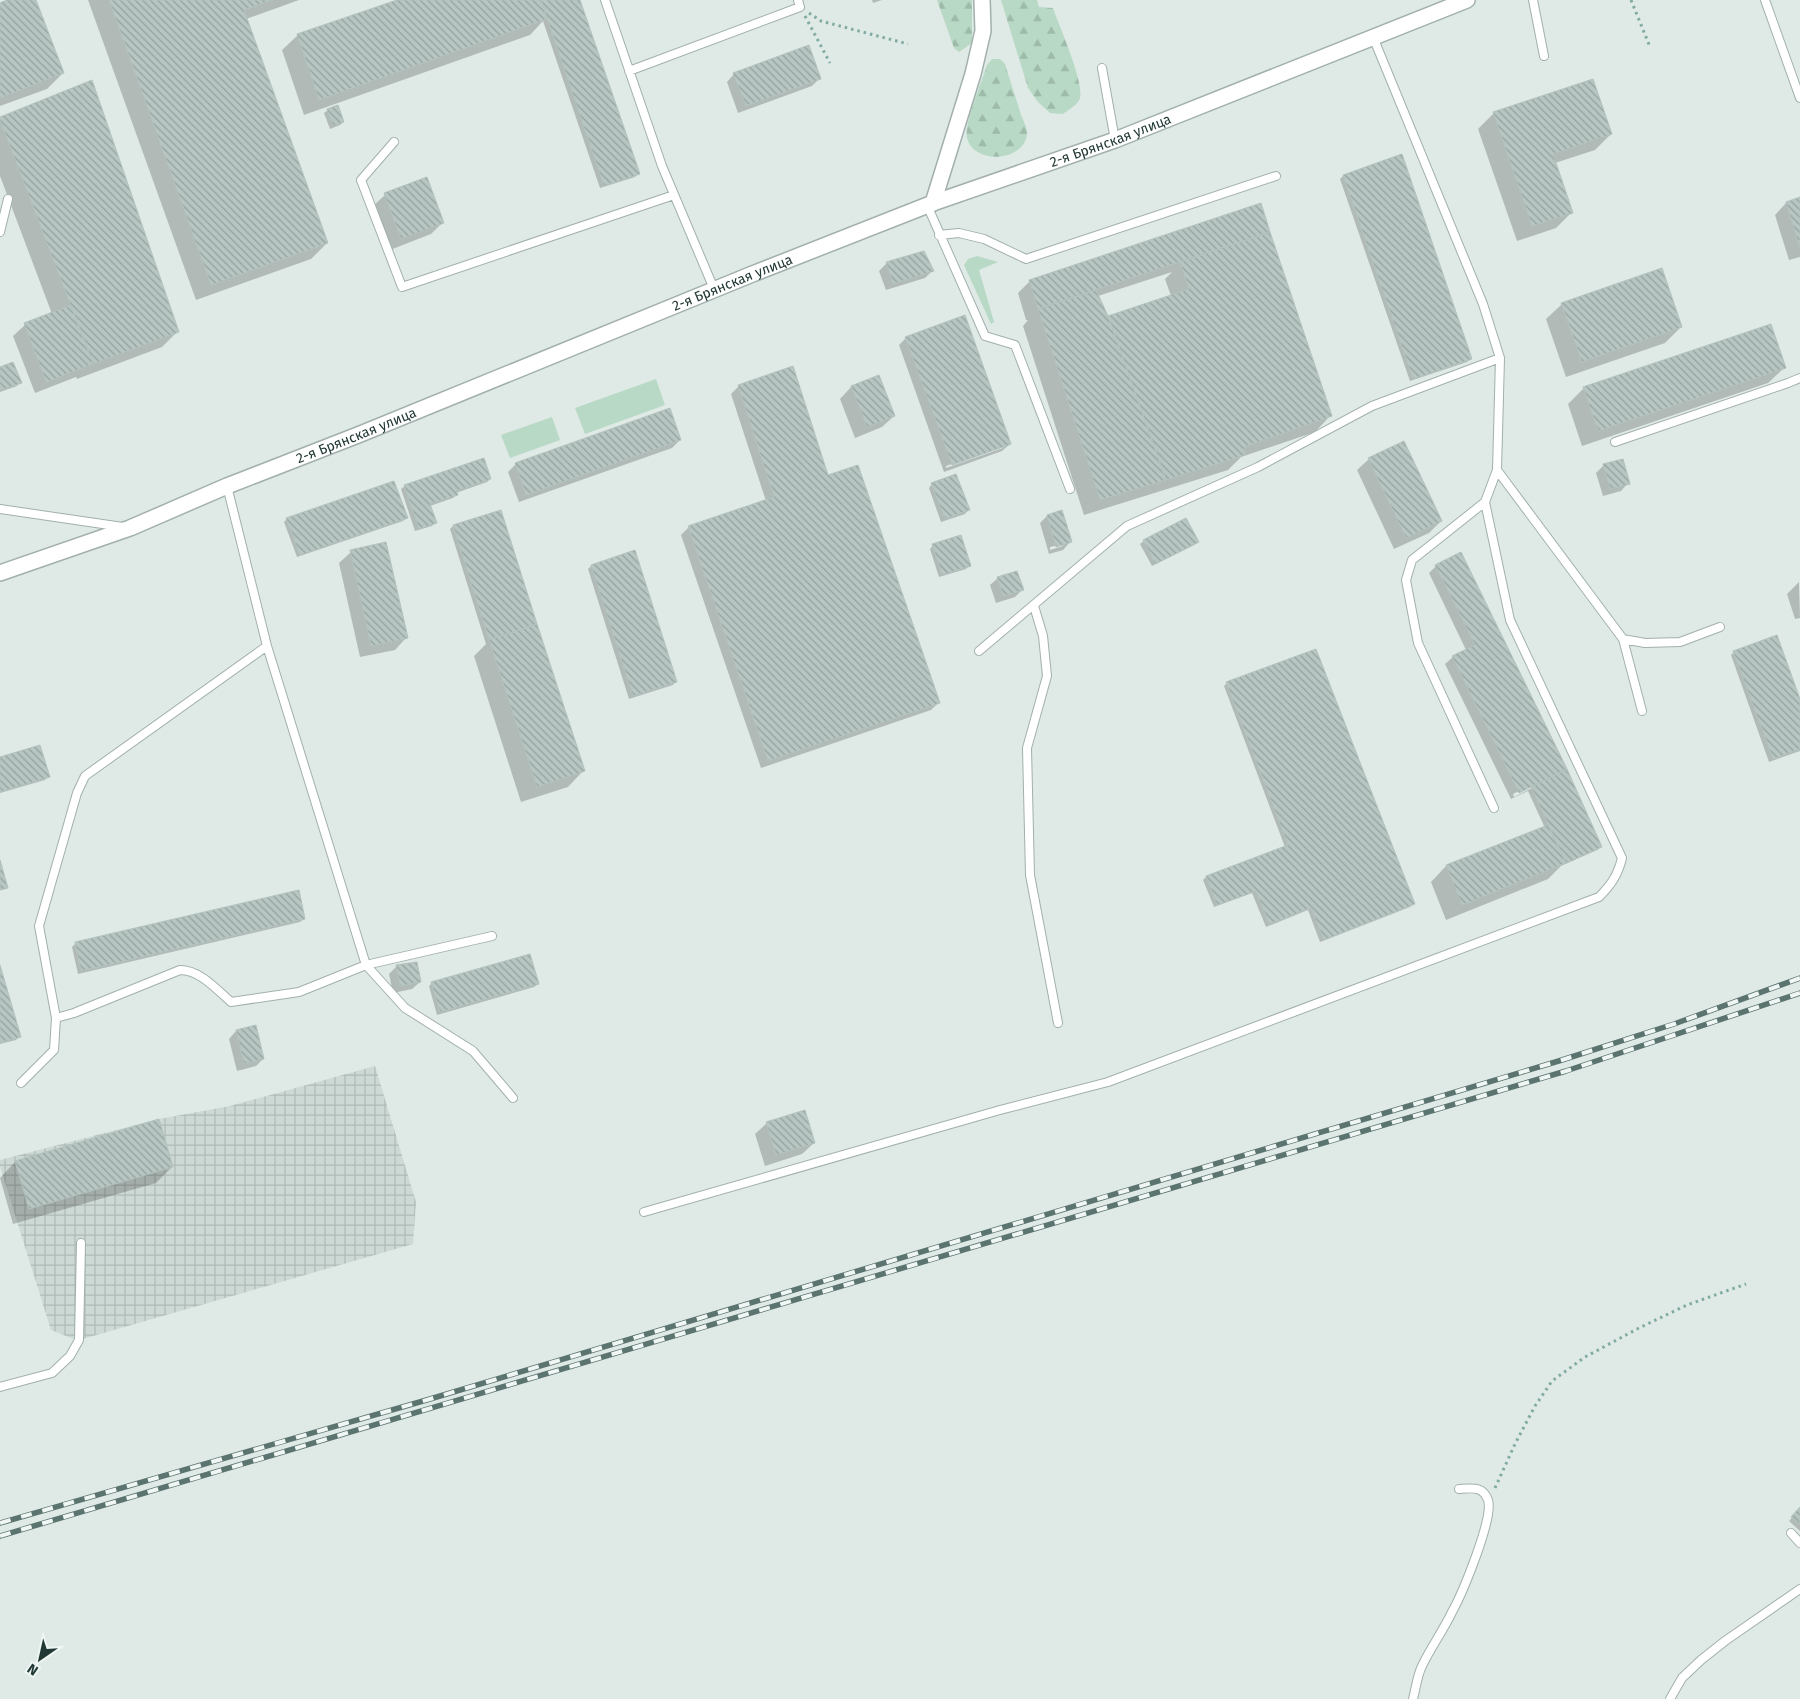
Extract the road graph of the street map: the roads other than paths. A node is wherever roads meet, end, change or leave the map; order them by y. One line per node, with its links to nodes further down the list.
1 (605, 0): 10 (lane)
2 (982, 0): 17 (street)
3 (1467, 0): 7 (street, 2-я Брянская улица)
4 (1532, 0): 8 (lane)
5 (1765, 0): 11 (lane)
6 (799, 3): 10 (lane)
7 (1373, 37): 12 (street, 2-я Брянская улица); 21 (lane)
8 (1544, 56)
9 (1102, 68): 12 (lane)
10 (629, 71): 15 (lane)
11 (1800, 98)
12 (1115, 140): 17 (street, 2-я Брянская улица)
13 (394, 142): 15 (lane)
14 (1276, 176): 19 (lane)
15 (674, 195): 20 (lane)
16 (8, 199): 18 (lane)
17 (930, 204): 19 (lane); 20 (street, 2-я Брянская улица)
18 (0, 232)
19 (939, 235): 26 (lane)
20 (714, 289): 25 (street, 2-я Брянская улица)
21 (1500, 358): 24 (lane); 31 (lane)
22 (1800, 378): 23 (lane)
23 (1615, 442)
24 (1497, 470): 27 (lane); 33 (lane)
25 (227, 486): 29 (street, 2-я Брянская улица); 34 (lane)
26 (1070, 489)
27 (1486, 502): 37 (lane); 44 (lane)
28 (1, 506): 29 (lane)
29 (130, 528): 30 (street, 2-я Брянская улица)
30 (0, 573)
31 (1034, 606): 35 (lane); 41 (lane)
32 (1720, 627): 33 (lane)
33 (1623, 640): 36 (lane)
34 (267, 646): 39 (lane); 40 (lane)
35 (979, 651)
36 (1642, 711)
37 (1494, 808)
38 (492, 936): 39 (lane)
39 (366, 965): 40 (lane); 43 (lane)
40 (56, 1018): 42 (lane)
41 (1058, 1023)
42 (21, 1083)
43 (514, 1098)
44 (644, 1212)
45 (82, 1243): 46 (lane)
46 (0, 1387)
47 (1460, 1489): 51 (lane)
48 (1790, 1533): 49 (lane)
49 (1800, 1543)
50 (1800, 1589): 52 (lane)
51 (1413, 1699)
52 (1670, 1699)

